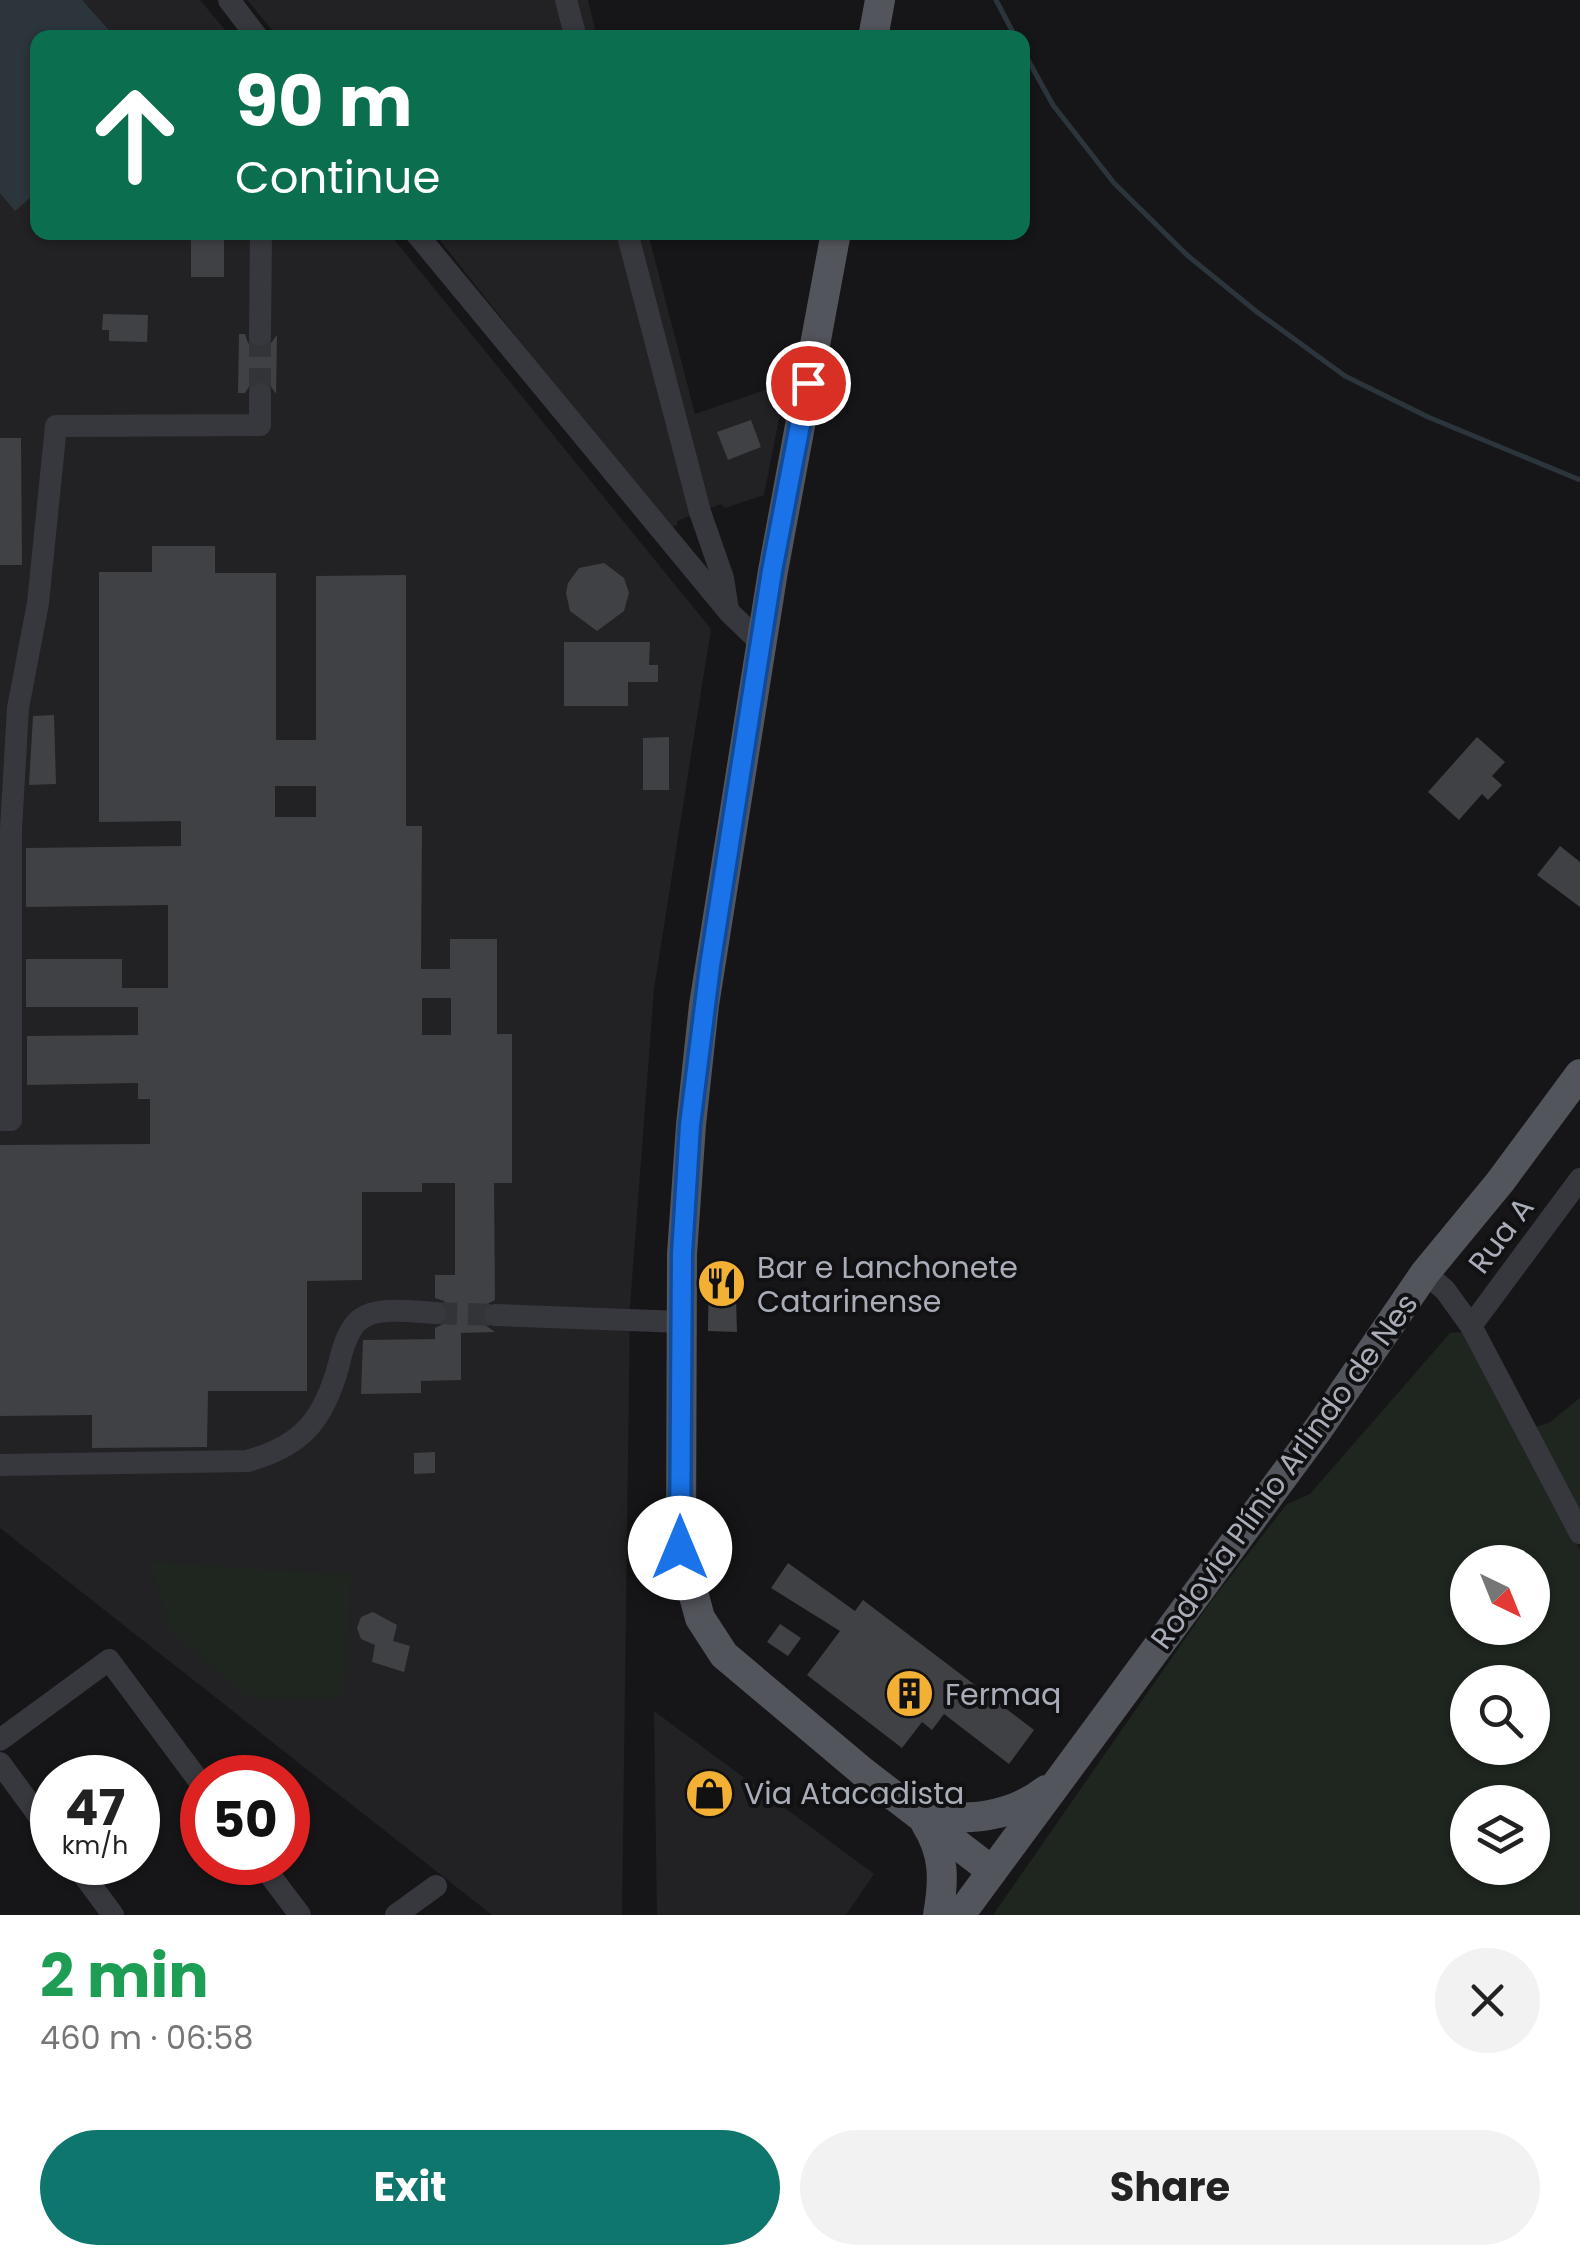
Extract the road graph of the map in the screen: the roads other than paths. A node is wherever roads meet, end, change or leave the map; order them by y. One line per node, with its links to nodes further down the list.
1 (229, 0): 4 (street)
2 (566, 0): 5 (street)
3 (880, 0): 6 (main road)
4 (252, 30)
5 (574, 30)
6 (874, 30)
7 (261, 240): 11 (street)
8 (422, 240): 13 (street)
9 (629, 240): 13 (street)
10 (835, 240): 14 (main road)
11 (260, 335)
12 (260, 394): 16 (street)
13 (729, 612): 14 (street)
14 (761, 643): 21 (main road)
15 (1580, 1074): 18 (main road, Rodovia Plínio Arlindo de Nes)
16 (0, 1120)
17 (1580, 1179): 22 (street, Rua A)
18 (1425, 1273): 22 (street); 28 (main road, Rodovia Plínio Arlindo de Nes)
19 (435, 1313): 23 (street)
20 (495, 1315): 21 (street)
21 (682, 1322): 30 (main road)
22 (1471, 1326): 24 (street)
23 (0, 1464)
24 (1580, 1532)
25 (0, 1740): 26 (street)
26 (180, 1755)
27 (0, 1763): 29 (street)
28 (1064, 1776): 30 (main road); 31 (main road, Rodovia Plínio Arlindo de Nes)
29 (30, 1804)
30 (922, 1817): 31 (main road); 38 (main road)
31 (992, 1872): 39 (main road, Rodovia Plínio Arlindo de Nes)
32 (91, 1885): 35 (street)
33 (277, 1885): 36 (street)
34 (436, 1886): 37 (street)
35 (113, 1915)
36 (300, 1915)
37 (396, 1915)
38 (938, 1915)
39 (960, 1915)

